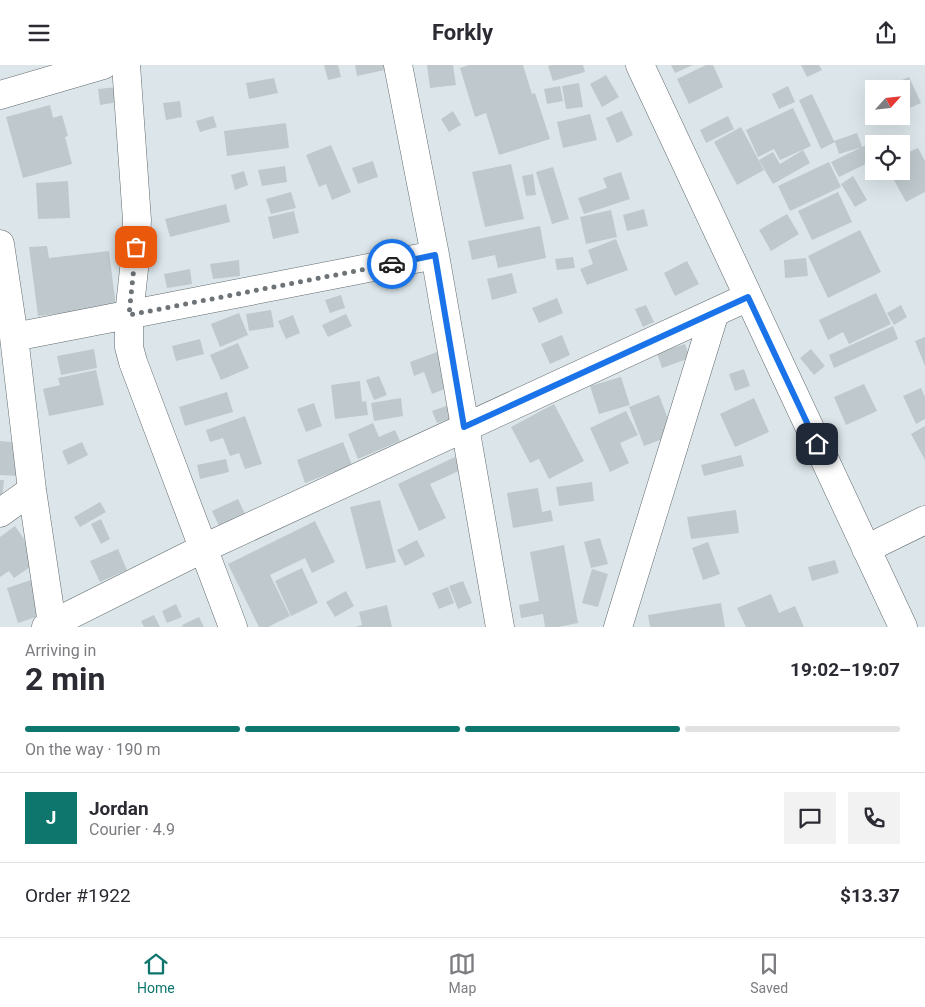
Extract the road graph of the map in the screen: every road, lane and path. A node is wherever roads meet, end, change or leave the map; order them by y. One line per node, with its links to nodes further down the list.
1 (103, 65): 5 (street)
2 (126, 65): 10 (street)
3 (398, 65): 7 (street)
4 (640, 65): 8 (street)
5 (0, 95)
6 (0, 243): 11 (street)
7 (435, 255): 10 (street); 12 (street)
8 (748, 297): 9 (street); 17 (street)
9 (715, 312): 12 (street); 21 (street)
10 (129, 315): 11 (street); 16 (street)
11 (14, 337): 13 (street)
12 (464, 427): 16 (street); 20 (street)
13 (32, 490): 14 (street); 18 (street)
14 (0, 513)
15 (925, 520): 17 (street)
16 (204, 548): 18 (street); 19 (street)
17 (866, 549): 22 (street)
18 (49, 625)
19 (233, 627)
20 (500, 627)
21 (618, 627)
22 (903, 627)

